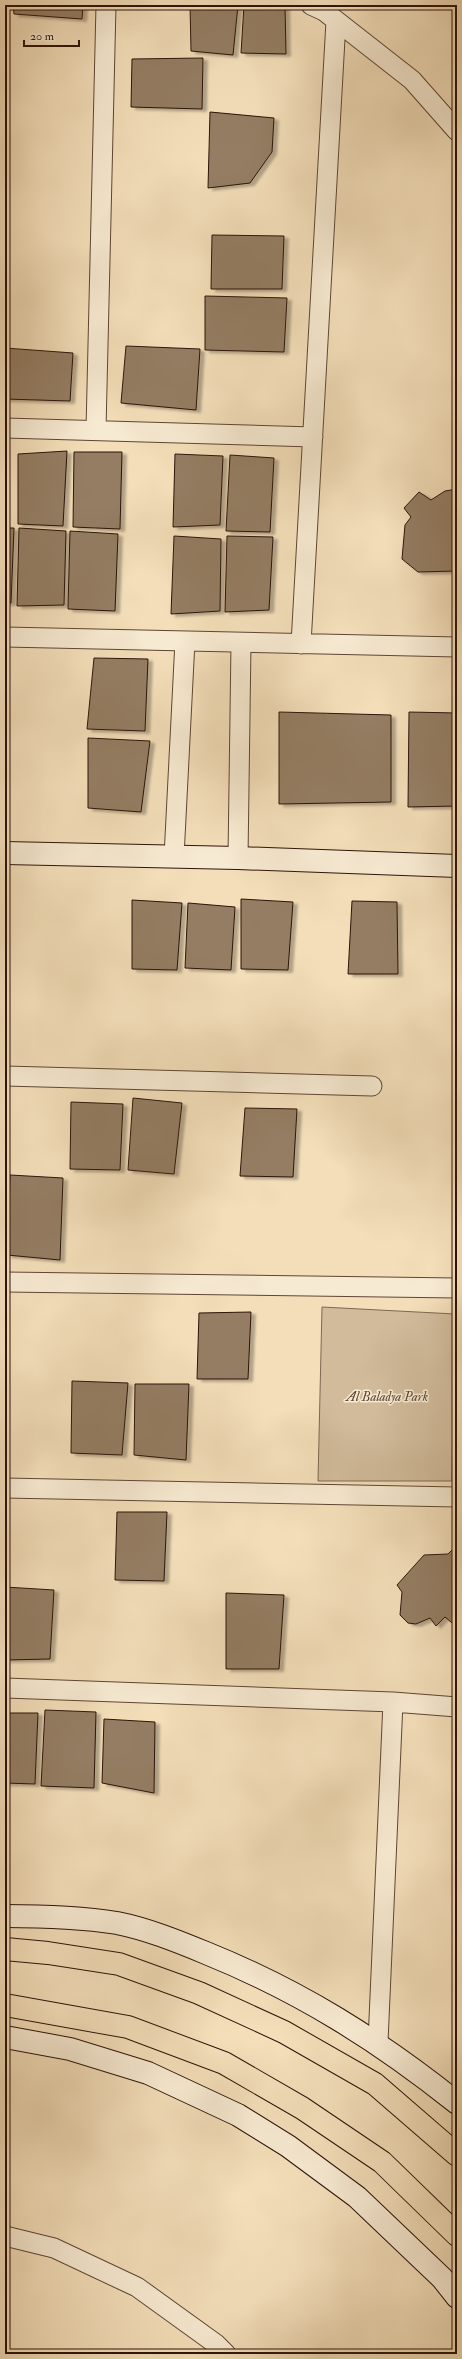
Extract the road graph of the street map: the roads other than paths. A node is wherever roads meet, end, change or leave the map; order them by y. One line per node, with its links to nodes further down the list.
1 (106, 5): 6 (street)
2 (311, 5): 3 (street)
3 (336, 21): 4 (street); 7 (street)
4 (457, 131)
5 (5, 428): 6 (street)
6 (96, 430): 7 (street)
7 (313, 437): 11 (street)
8 (5, 637): 9 (street)
9 (185, 641): 10 (street); 14 (street)
10 (241, 642): 11 (street); 15 (street)
11 (301, 644): 12 (street)
12 (457, 647)
13 (5, 853): 14 (main road)
14 (174, 857): 15 (main road)
15 (238, 858): 16 (main road)
16 (457, 866)
17 (5, 1076): 18 (street)
18 (372, 1086)
19 (5, 1282): 20 (street)
20 (457, 1288)
21 (5, 1488): 22 (street)
22 (457, 1497)
23 (5, 1688): 24 (street)
24 (393, 1702): 25 (street); 30 (street)
25 (457, 1707)
26 (5, 1916): 30 (main road)
27 (5, 1949): 32 (main road)
28 (5, 2005): 33 (main road)
29 (5, 2037): 35 (main road)
30 (378, 2042): 31 (main road)
31 (457, 2102)
32 (457, 2155)
33 (457, 2235)
34 (5, 2236): 36 (street)
35 (457, 2297)
36 (226, 2354)

